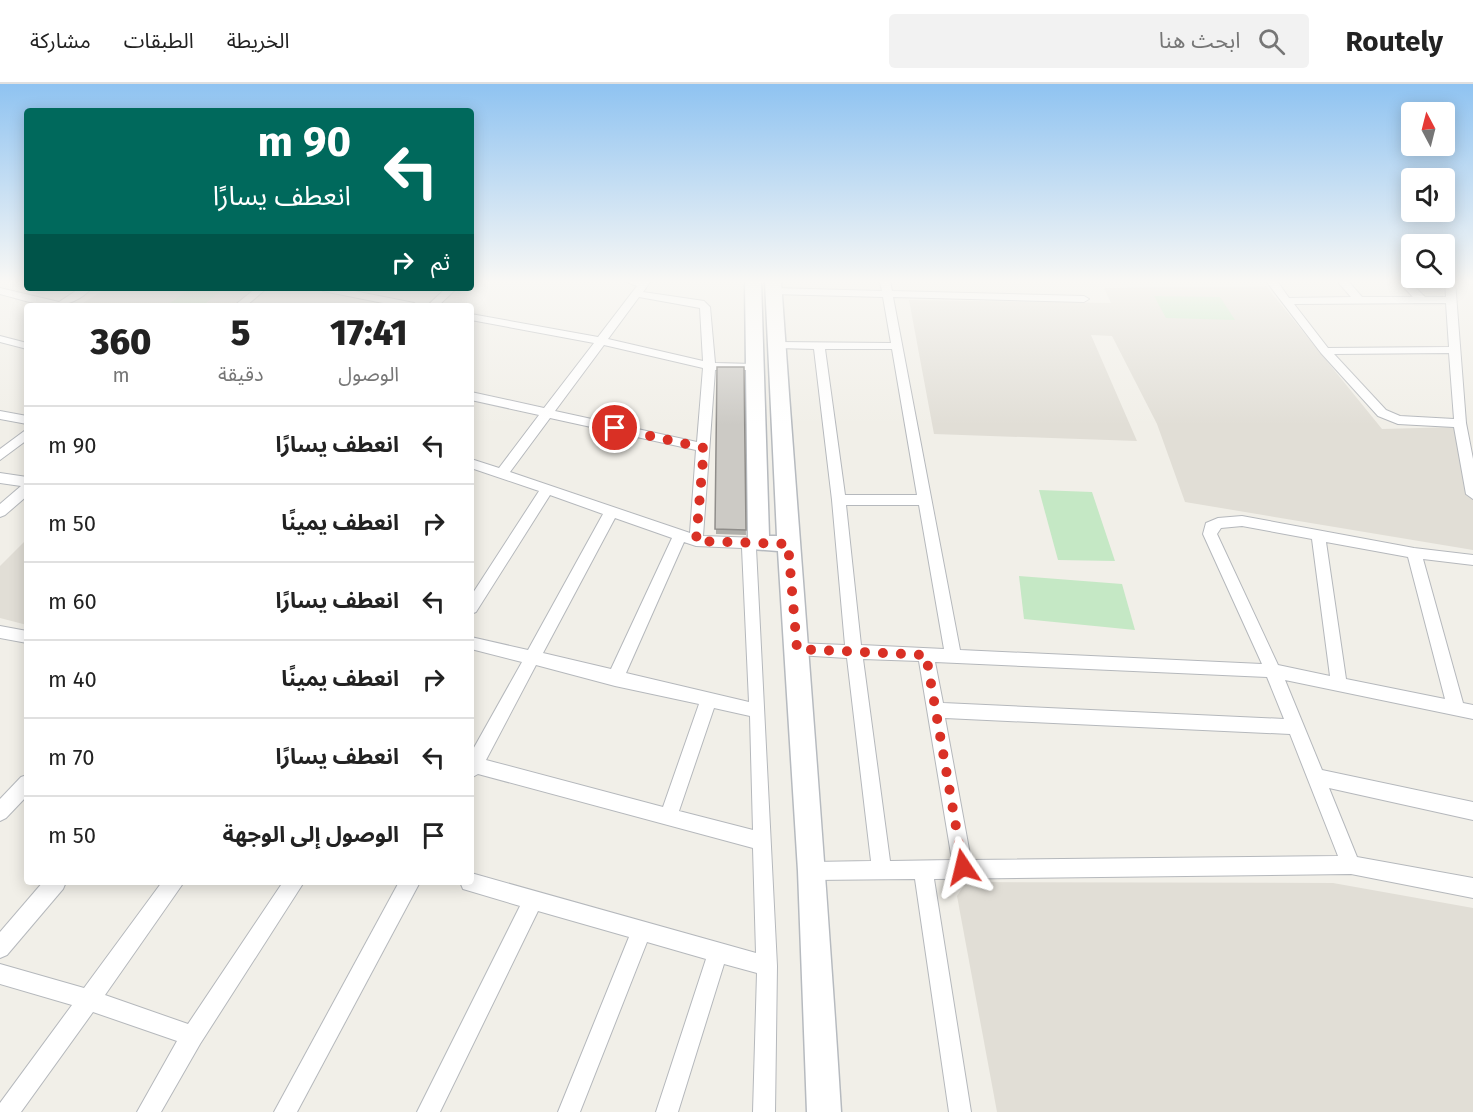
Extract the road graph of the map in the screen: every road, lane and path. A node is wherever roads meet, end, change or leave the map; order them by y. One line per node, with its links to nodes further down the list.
1 (2, 329): 12 (street)
2 (539, 329): 11 (street)
3 (611, 329): 11 (street)
4 (705, 329): 18 (street)
5 (754, 329): 19 (main road)
6 (776, 329): 13 (main road)
7 (894, 329): 15 (street)
8 (1308, 329): 17 (street)
9 (1454, 329): 16 (street)
10 (0, 339): 12 (street)
11 (602, 341): 18 (street); 21 (street)
12 (21, 344)
13 (777, 345): 14 (street); 43 (main road)
14 (819, 345): 15 (street); 35 (street)
15 (897, 346): 36 (street)
16 (1455, 350): 17 (street); 24 (street)
17 (1325, 351): 24 (street)
18 (709, 366): 19 (street); 26 (street)
19 (754, 367): 42 (main road)
20 (474, 397): 21 (street)
21 (548, 412): 26 (street); 29 (street)
22 (0, 415): 23 (street)
23 (24, 419)
24 (1460, 423): 34 (street)
25 (24, 436): 27 (street)
26 (704, 448): 41 (street)
27 (0, 456)
28 (474, 468): 29 (street)
29 (502, 473): 32 (street)
30 (0, 478): 31 (street)
31 (24, 482)
32 (547, 489): 37 (street); 46 (street)
33 (24, 491): 38 (street)
34 (1473, 494)
35 (839, 500): 36 (street); 51 (street)
36 (924, 500): 54 (street)
37 (612, 511): 40 (street); 53 (street)
38 (0, 512)
39 (1318, 534): 44 (street); 55 (street); 57 (street)
40 (680, 536): 41 (street); 56 (street)
41 (696, 541): 42 (street)
42 (754, 542): 43 (main road); 61 (street)
43 (788, 544): 50 (main road)
44 (1414, 553): 45 (street); 59 (street)
45 (1473, 560)
46 (474, 598)
47 (0, 632): 48 (street)
48 (24, 636)
49 (474, 644): 53 (street)
50 (797, 649): 51 (street); 77 (main road)
51 (854, 652): 52 (street); 76 (street)
52 (926, 655): 54 (street); 60 (street)
53 (533, 657): 56 (street); 64 (street)
54 (953, 657): 55 (street)
55 (1273, 671): 57 (street); 63 (street)
56 (615, 679): 58 (street)
57 (1339, 684): 59 (street)
58 (708, 701): 61 (street); 71 (street)
59 (1456, 709): 62 (street)
60 (936, 710): 63 (street); 74 (street)
61 (758, 711): 72 (street)
62 (1473, 712)
63 (1296, 727): 66 (street)
64 (474, 764)
65 (474, 769): 71 (street)
66 (1317, 777): 69 (street); 73 (street)
67 (24, 785): 68 (street)
68 (7, 796): 70 (street)
69 (1473, 811)
70 (0, 812)
71 (668, 818): 72 (street)
72 (763, 842): 88 (street)
73 (1351, 865): 74 (street); 83 (street)
74 (963, 867): 75 (street)
75 (923, 868): 76 (street); 100 (street)
76 (882, 869): 77 (street)
77 (812, 871): 99 (main road)
78 (474, 883): 84 (street)
79 (53, 885): 86 (street)
80 (172, 885): 90 (street)
81 (292, 885): 91 (street)
82 (408, 885): 94 (street)
83 (1473, 888)
84 (533, 900): 85 (street); 95 (street)
85 (641, 931): 87 (street); 96 (street)
86 (0, 948)
87 (718, 952): 88 (street); 97 (street)
88 (767, 966): 98 (street)
89 (0, 974): 90 (street)
90 (87, 999): 91 (street); 92 (street)
91 (192, 1036): 93 (street)
92 (7, 1112)
93 (148, 1112)
94 (285, 1112)
95 (428, 1112)
96 (568, 1112)
97 (667, 1112)
98 (764, 1112)
99 (824, 1112)
100 (960, 1112)

